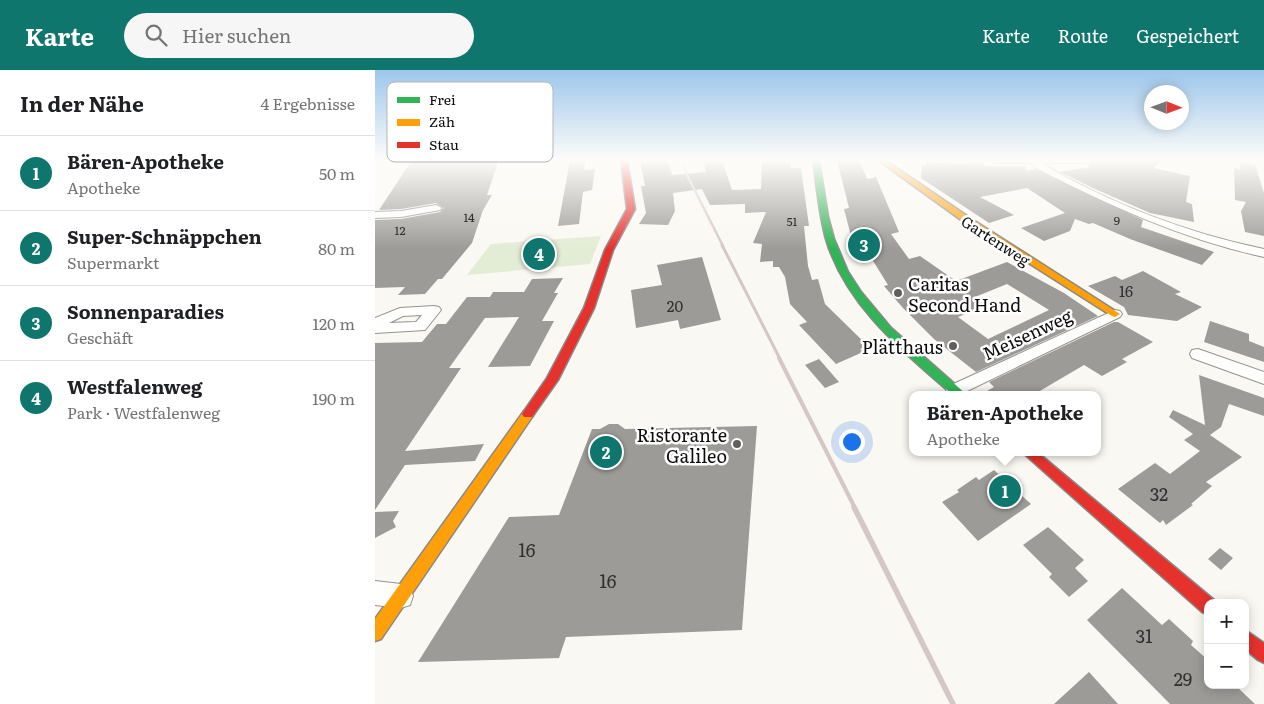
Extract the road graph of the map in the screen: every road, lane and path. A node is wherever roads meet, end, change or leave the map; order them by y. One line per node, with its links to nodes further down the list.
1 (628, 190): 17 (street)
2 (822, 190): 13 (street)
3 (921, 190): 8 (street, Gartenweg)
4 (1084, 190): 7 (street)
5 (436, 208): 6 (street)
6 (375, 215)
7 (1264, 253)
8 (1115, 314): 14 (street, Meisenweg)
9 (375, 324): 10 (street)
10 (375, 328)
11 (1198, 354): 12 (street)
12 (1264, 378)
13 (957, 391)
14 (960, 391)
15 (1033, 456): 18 (street)
16 (375, 593): 17 (street)
17 (401, 596): 19 (street)
18 (1204, 603)
19 (375, 632)
20 (1249, 641): 21 (street)
21 (1264, 654)

